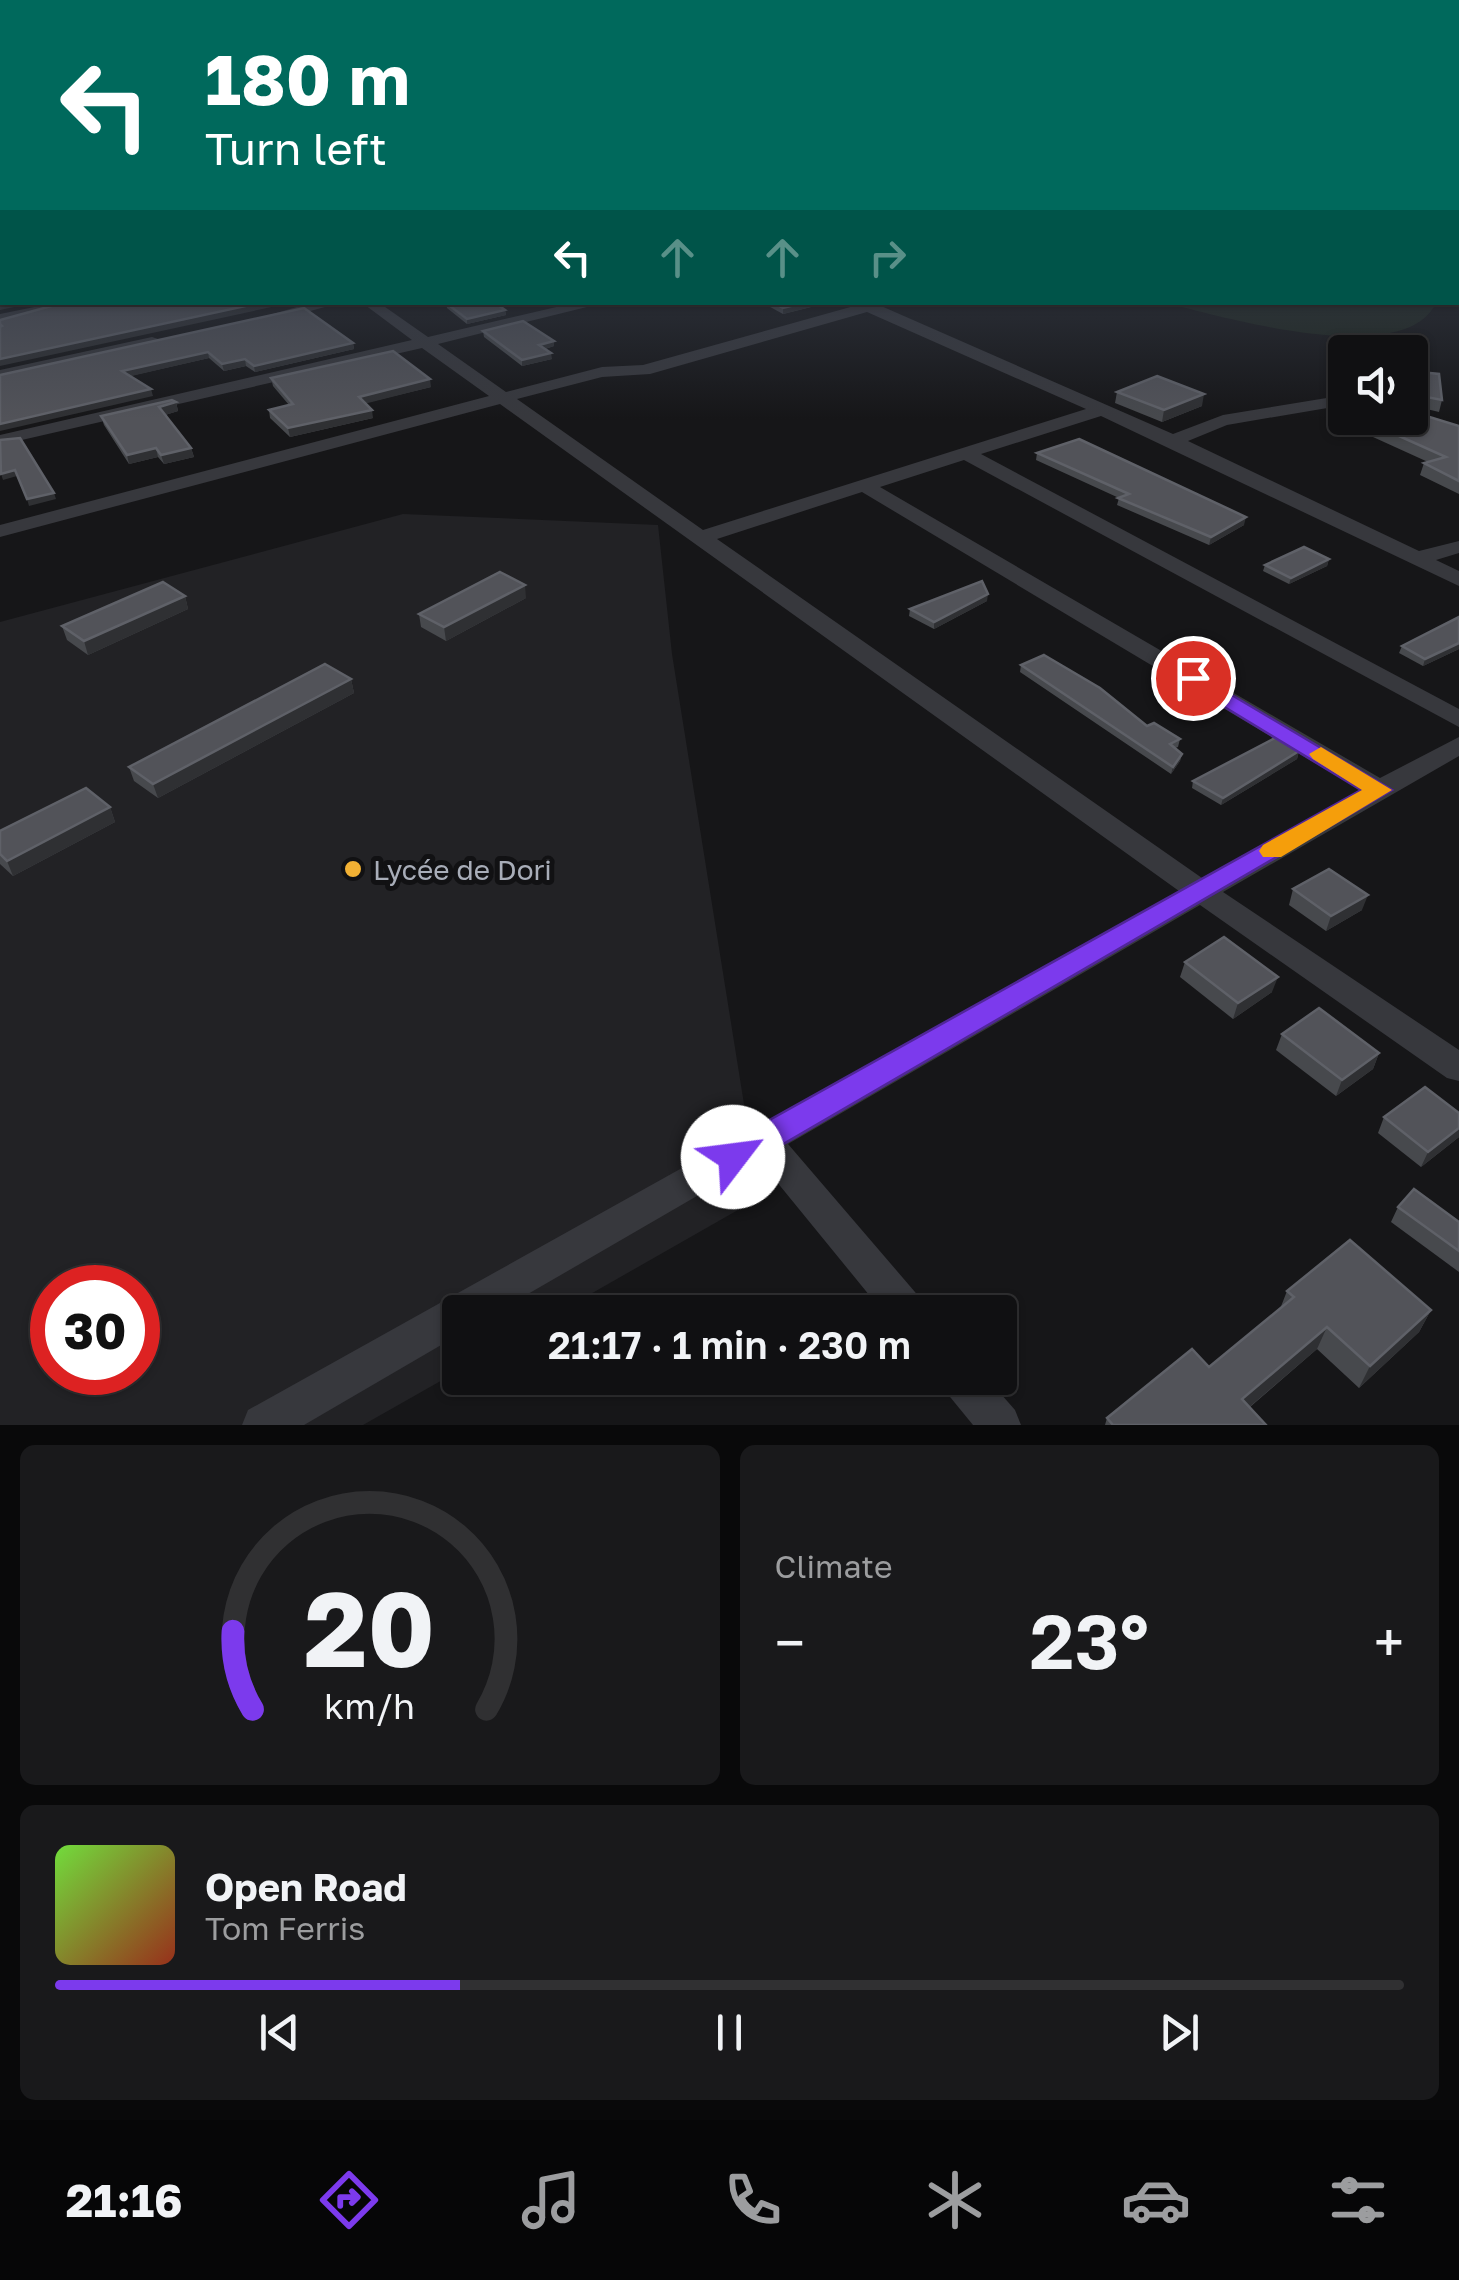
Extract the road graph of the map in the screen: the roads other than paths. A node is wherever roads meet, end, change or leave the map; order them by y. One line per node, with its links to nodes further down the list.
1 (68, 305): 7 (street)
2 (322, 305): 6 (street)
3 (372, 305): 9 (street)
4 (587, 305): 9 (street)
5 (863, 305): 11 (street); 13 (street)
6 (262, 318)
7 (0, 319)
8 (168, 338): 10 (street)
9 (424, 344): 11 (street); 14 (street)
10 (0, 375)
11 (509, 399): 18 (street); 19 (street)
12 (1328, 403): 15 (street)
13 (1101, 410): 15 (street); 16 (street)
14 (0, 440)
15 (1173, 441): 21 (street)
16 (965, 453): 17 (street); 23 (street)
17 (863, 486): 19 (street); 25 (street)
18 (0, 531)
19 (698, 538): 26 (street)
20 (1459, 547): 21 (street)
21 (1418, 558): 22 (street)
22 (1459, 578)
23 (1459, 719)
24 (1459, 745): 25 (street)
25 (1380, 790): 26 (street)
26 (1200, 891): 27 (street); 28 (street)
27 (1459, 1068)
28 (763, 1140): 29 (street); 30 (street)
29 (492, 1295)
30 (893, 1295)
31 (442, 1323): 33 (street)
32 (975, 1395): 34 (street)
33 (263, 1425)
34 (1000, 1425)

